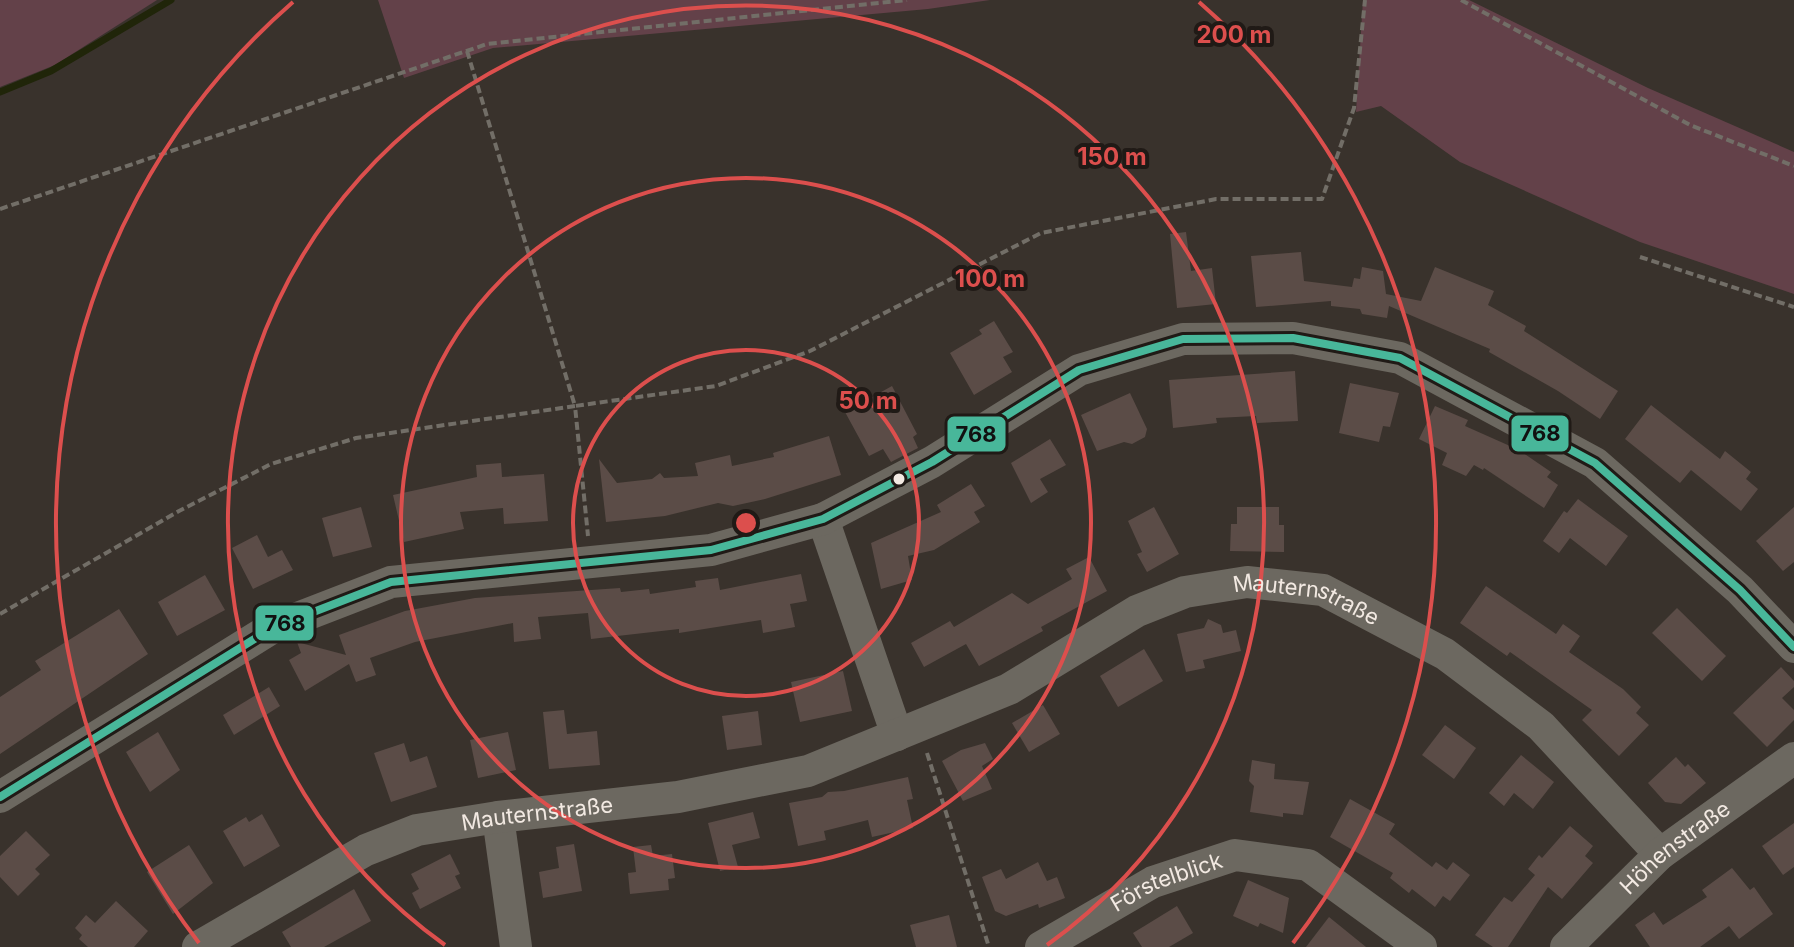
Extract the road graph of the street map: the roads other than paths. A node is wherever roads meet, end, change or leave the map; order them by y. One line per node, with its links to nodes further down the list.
1 (823, 519): 2 (street); 3 (street); 5 (street)
2 (1794, 647)
3 (908, 731): 6 (street, Mauternstraße); 7 (street, Mauternstraße)
4 (1794, 758): 7 (street, Höhenstraße)
5 (0, 797)
6 (498, 817): 8 (street, Mauternstraße); 9 (street)
7 (1660, 854): 12 (street, Höhenstraße)
8 (198, 947)
9 (516, 947)
10 (1041, 947): 11 (street, Förstelblick)
11 (1421, 947)
12 (1566, 947)

